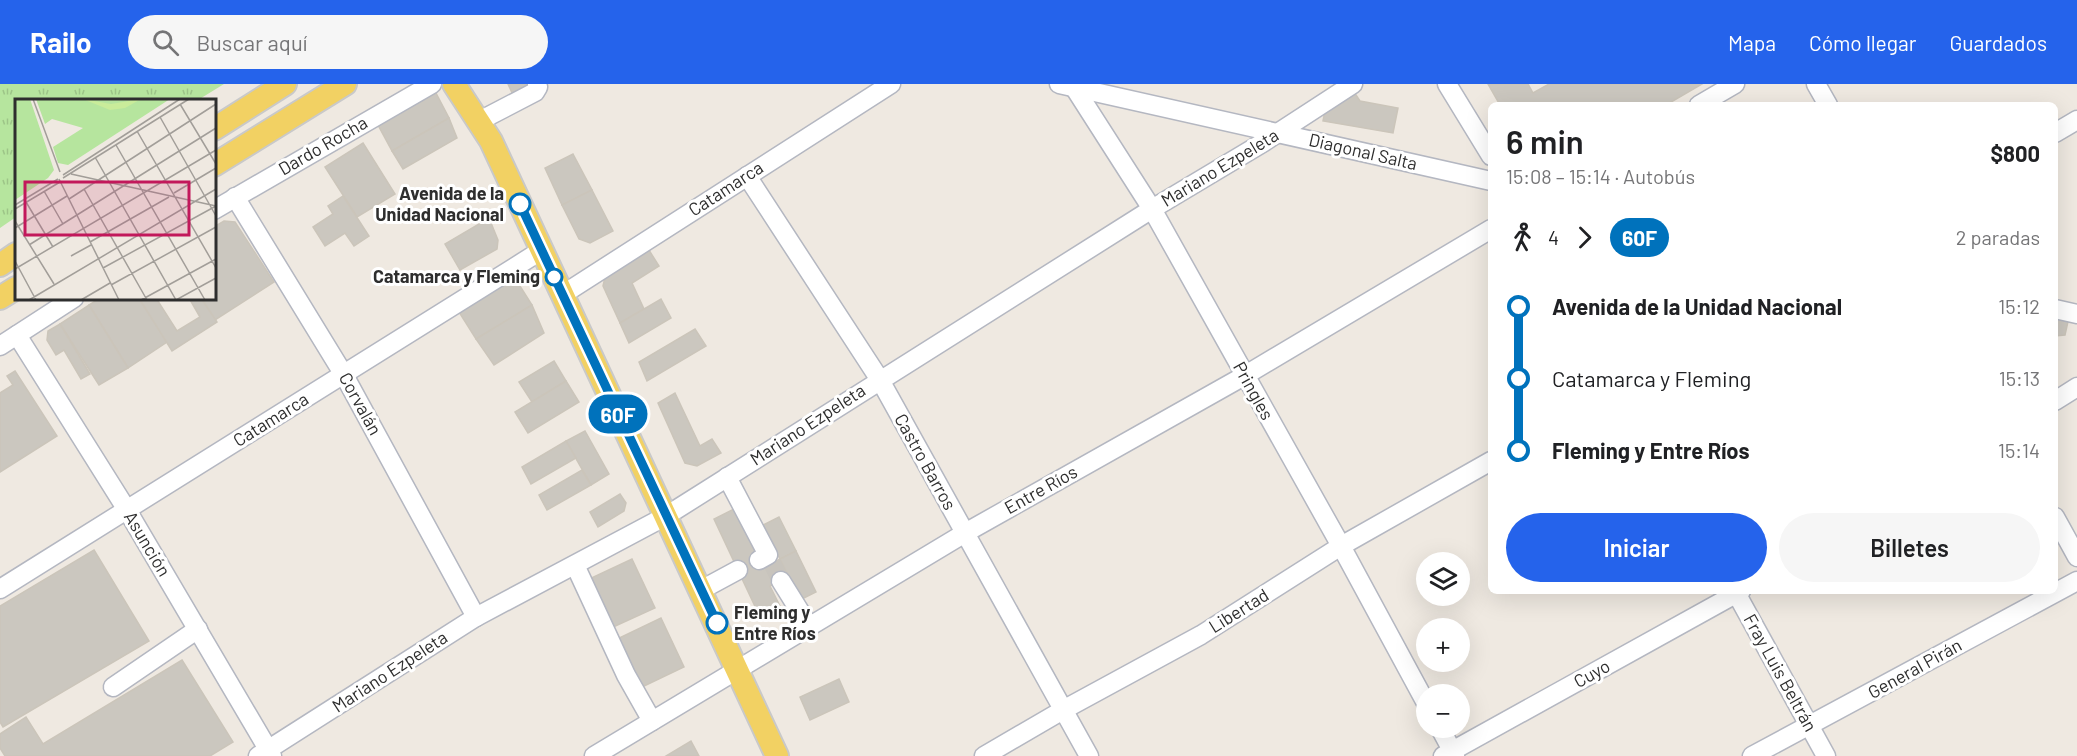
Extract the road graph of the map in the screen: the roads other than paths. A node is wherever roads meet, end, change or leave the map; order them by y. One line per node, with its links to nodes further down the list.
1 (285, 84): 17 (main road)
2 (345, 84): 22 (main road)
3 (432, 84): 25 (street, Dardo Rocha)
4 (454, 84): 20 (main road)
5 (475, 84): 15 (main road)
6 (537, 84): 15 (street)
7 (891, 84): 23 (street, Catamarca)
8 (1353, 84): 19 (street, Mariano Ezpeleta)
9 (1447, 84): 21 (street)
10 (1735, 84): 13 (street)
11 (1816, 84): 14 (street)
12 (1068, 85): 19 (street, Diagonal Salta); 27 (street, Pringles)
13 (1704, 102)
14 (1826, 102)
15 (485, 117): 20 (main road)
16 (2077, 120): 18 (street)
17 (216, 128)
18 (2058, 131)
19 (1278, 133): 24 (street, Diagonal Salta); 27 (street, Mariano Ezpeleta)
20 (491, 141): 29 (main road)
21 (1488, 151)
22 (216, 164)
23 (747, 176): 33 (street, Catamarca); 42 (street, Castro Barros)
24 (1488, 181)
25 (235, 197): 26 (street, Dardo Rocha); 40 (street, Corvalán)
26 (216, 209)
27 (1152, 209): 41 (street, Pringles); 42 (street, Mariano Ezpeleta)
28 (1488, 231): 41 (street, Entre Ríos)
29 (542, 250): 33 (main road); 40 (street, Catamarca)
30 (15, 255): 31 (main road)
31 (0, 265)
32 (15, 289): 34 (main road)
33 (562, 295): 48 (main road)
34 (0, 298)
35 (71, 300): 38 (street)
36 (2058, 310): 37 (street)
37 (2077, 314)
38 (17, 335): 39 (street); 47 (street, Asunción)
39 (0, 345)
40 (344, 375): 47 (street, Catamarca); 64 (street, Corvalán)
41 (1244, 376): 50 (street, Entre Ríos); 51 (street, Pringles)
42 (880, 380): 46 (street, Mariano Ezpeleta); 50 (street, Castro Barros)
43 (2077, 387): 44 (street)
44 (2058, 399)
45 (1488, 463): 51 (street, Libertad)
46 (727, 477): 48 (street, Mariano Ezpeleta); 53 (street)
47 (127, 510): 58 (street, Catamarca); 66 (street, Asunción)
48 (666, 516): 54 (street, Mariano Ezpeleta); 59 (main road)
49 (2058, 522): 52 (street)
50 (965, 533): 65 (street, Entre Ríos); 70 (street, Castro Barros)
51 (1341, 546): 68 (street, Pringles); 70 (street, Libertad)
52 (2077, 557)
53 (766, 559)
54 (575, 565): 64 (street, Mariano Ezpeleta); 71 (street)
55 (738, 570): 59 (street)
56 (782, 581): 65 (street)
57 (2077, 581): 60 (street, General Pirán)
58 (0, 589)
59 (701, 590): 67 (main road)
60 (2058, 591)
61 (1734, 594): 75 (street, Cuyo)
62 (1739, 594): 72 (street, Fray Luis Beltrán)
63 (2053, 594): 72 (street, General Pirán)
64 (476, 617): 74 (street, Mariano Ezpeleta)
65 (809, 626): 67 (street, Entre Ríos)
66 (198, 629): 69 (street); 74 (street, Asunción)
67 (738, 669): 71 (street, Entre Ríos); 77 (main road)
68 (1416, 685)
69 (113, 687)
70 (1064, 710): 78 (street, Libertad); 79 (street, Castro Barros)
71 (652, 721): 76 (street, Entre Ríos)
72 (1810, 726): 80 (street, General Pirán); 81 (street, Fray Luis Beltrán)
73 (1444, 738): 75 (street)
74 (266, 754)
75 (1450, 754)
76 (594, 756)
77 (777, 756)
78 (984, 756)
79 (1089, 756)
80 (1752, 756)
81 (1826, 756)

